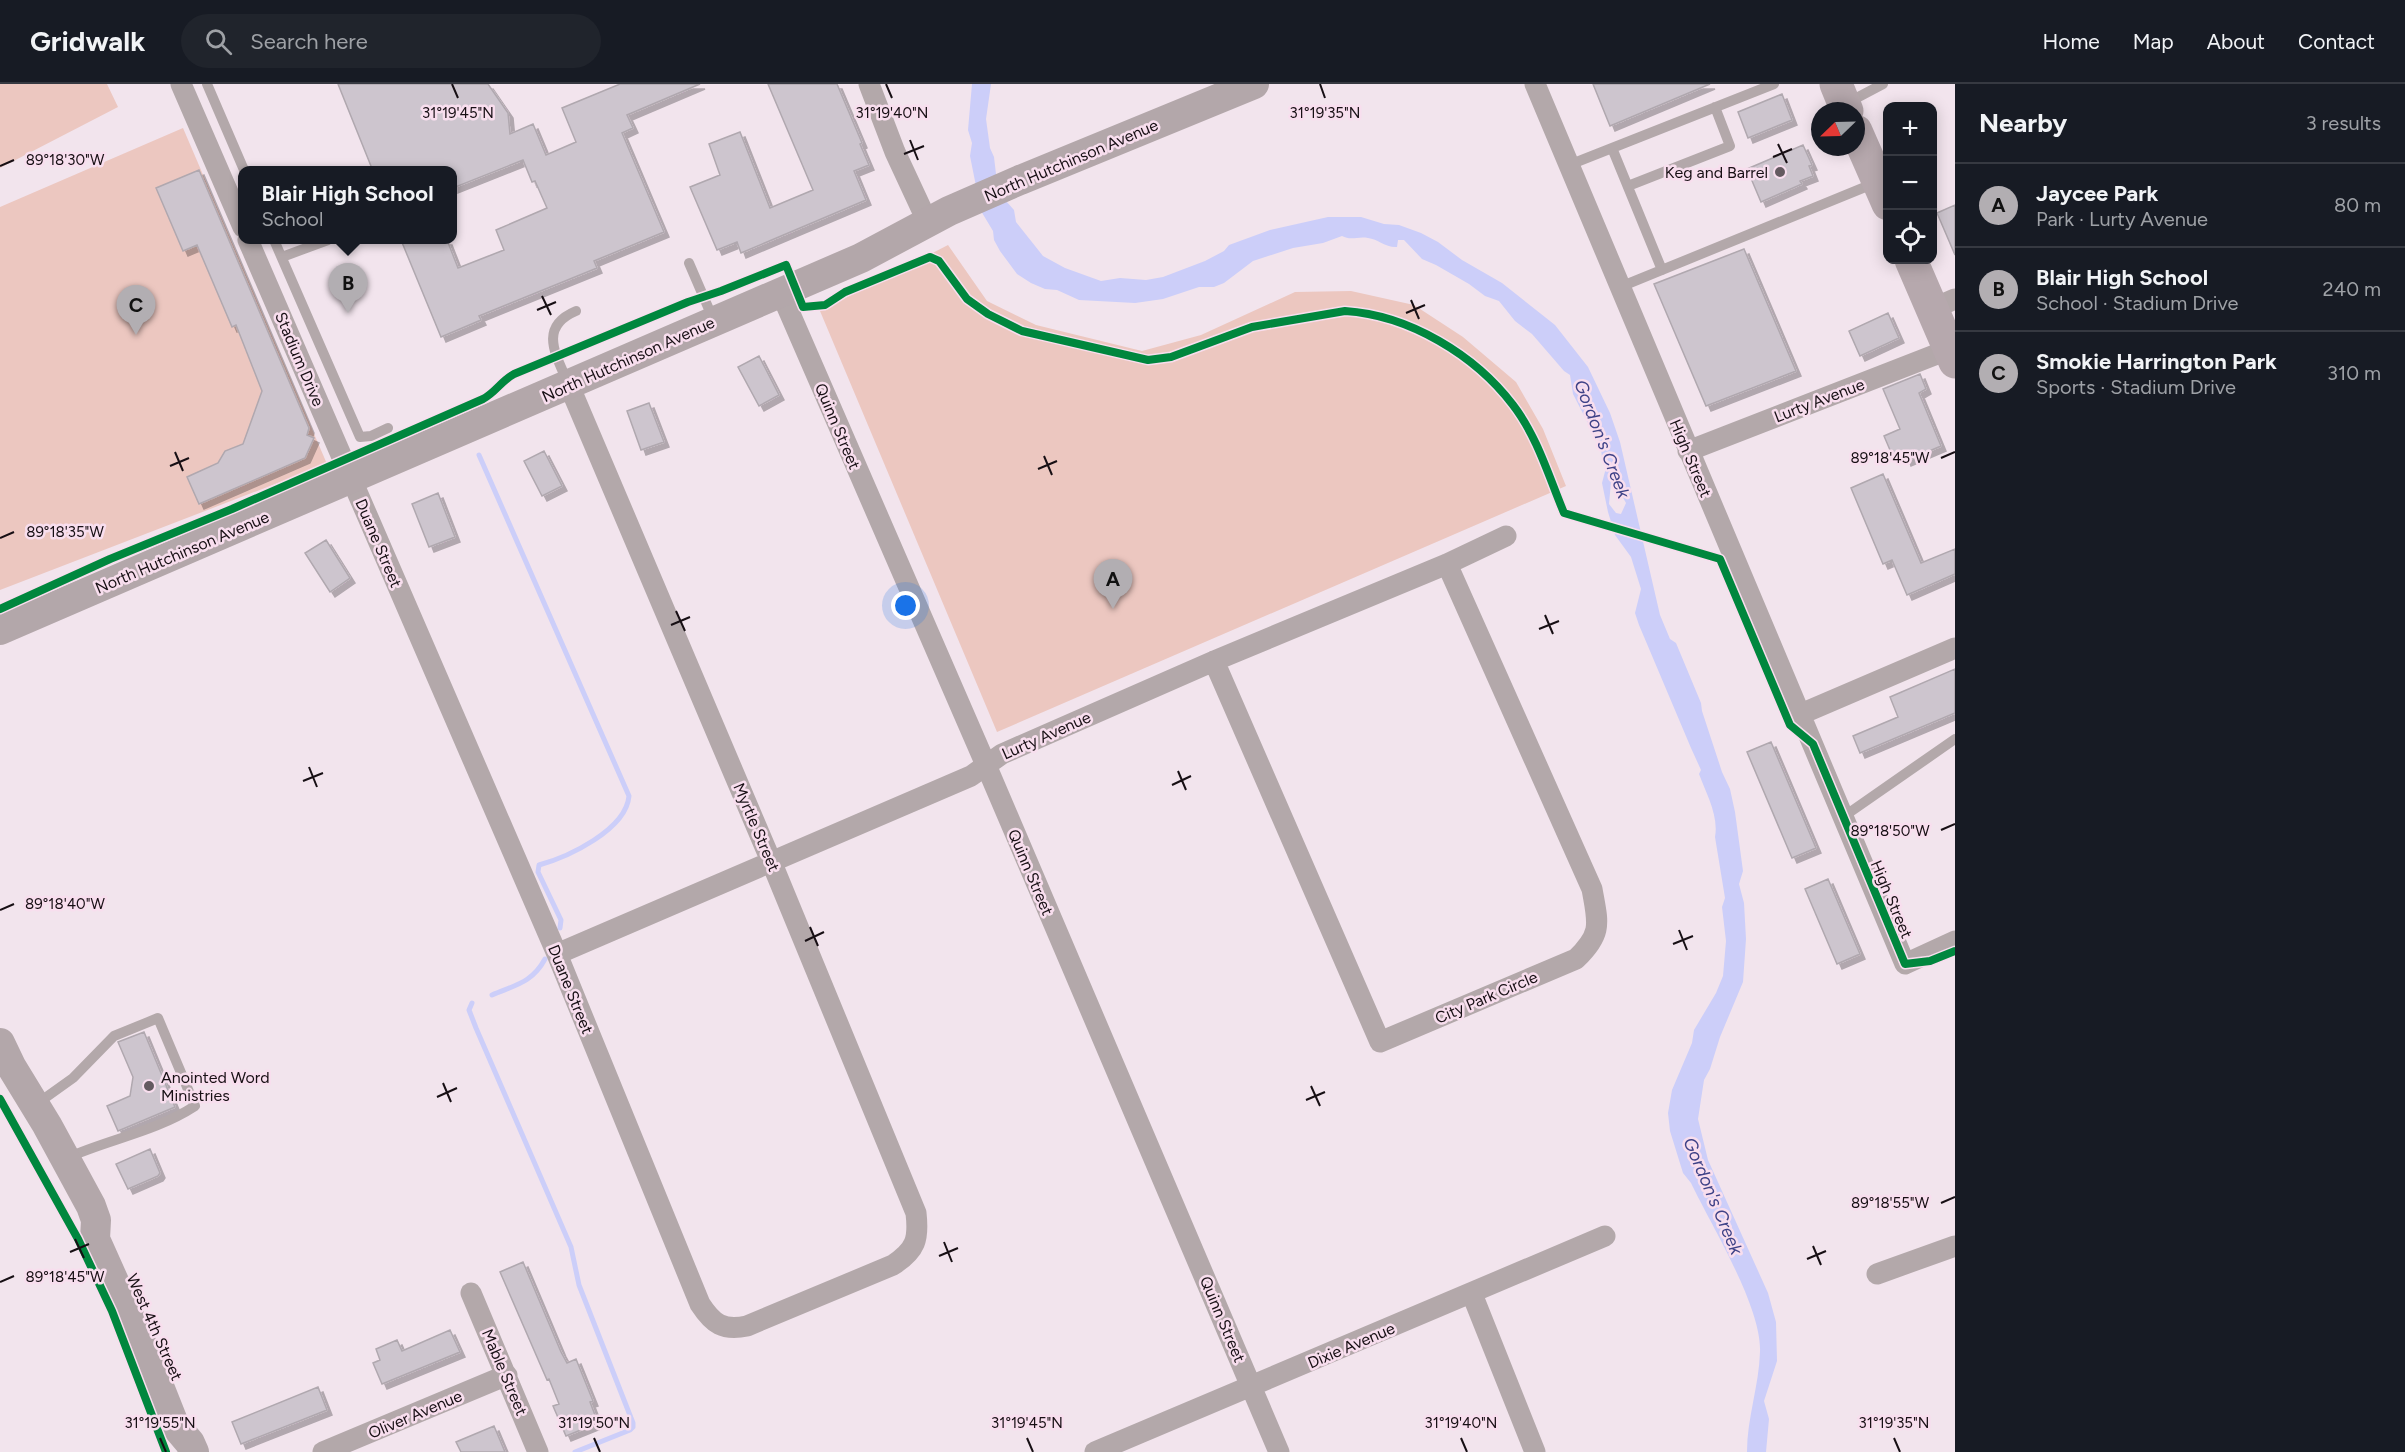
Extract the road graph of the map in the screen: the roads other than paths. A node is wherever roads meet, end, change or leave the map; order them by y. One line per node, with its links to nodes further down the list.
1 (181, 84): 15 (street)
2 (207, 84): 12 (lane)
3 (869, 84): 16 (street)
4 (1254, 84): 16 (main road, North Hutchinson Avenue)
5 (1535, 84): 11 (street, High Street)
6 (1774, 84): 9 (lane)
7 (1883, 84): 8 (lane)
8 (1852, 101): 14 (main road)
9 (1715, 108): 10 (lane); 13 (lane)
10 (1612, 148): 11 (lane); 13 (lane)
11 (1569, 165): 24 (street, High Street)
12 (242, 166)
13 (1628, 186): 23 (lane)
14 (1883, 193): 23 (lane)
15 (238, 215)
16 (938, 217): 25 (main road, North Hutchinson Avenue)
17 (250, 244): 33 (street, Stadium Drive)
18 (276, 244): 20 (lane)
19 (317, 244): 20 (lane)
20 (282, 257): 31 (lane)
21 (689, 263): 28 (lane)
22 (1914, 264): 26 (main road)
23 (1662, 270): 24 (lane)
24 (1620, 287): 32 (street, High Street)
25 (781, 293): 28 (main road, North Hutchinson Avenue); 41 (street, Quinn Street)
26 (1944, 304): 29 (main road)
27 (576, 311): 30 (lane)
28 (714, 321): 30 (main road, North Hutchinson Avenue)
29 (1952, 356): 32 (street, Lurty Avenue)
30 (569, 385): 33 (main road, North Hutchinson Avenue); 43 (street, Myrtle Street)
31 (388, 428)
32 (1688, 451): 39 (street, High Street)
33 (351, 479): 36 (main road, North Hutchinson Avenue); 45 (street, Duane Street)
34 (1506, 536): 35 (street, Lurty Avenue)
35 (1447, 564): 38 (street, Lurty Avenue); 38 (street, City Park Circle)
36 (0, 630)
37 (1955, 648): 39 (street)
38 (1214, 661): 41 (street, Lurty Avenue)
39 (1801, 714): 42 (street, High Street)
40 (1955, 739): 42 (lane)
41 (986, 765): 43 (street, Lurty Avenue); 56 (street, Quinn Street)
42 (1843, 817): 44 (street, High Street)
43 (771, 861): 45 (street, Lurty Avenue); 51 (street, Myrtle Street)
44 (1955, 941)
45 (557, 954): 51 (street, Duane Street)
46 (0, 1042): 47 (main road, West 4th Street)
47 (35, 1105): 48 (main road, West 4th Street); 48 (lane)
48 (65, 1158): 57 (main road, West 4th Street)
49 (1605, 1236): 54 (street, Dixie Avenue)
50 (1955, 1246): 52 (street)
51 (893, 1265)
52 (1877, 1274)
53 (471, 1293): 55 (street, Mable Street)
54 (1472, 1294): 56 (street, Dixie Avenue); 62 (street)
55 (507, 1375): 58 (street, Oliver Avenue); 59 (street, Mable Street)
56 (1251, 1386): 60 (street, Dixie Avenue); 61 (street, Quinn Street)
57 (192, 1448)
58 (323, 1452)
59 (538, 1452)
60 (1095, 1452)
61 (1279, 1452)
62 (1535, 1452)

